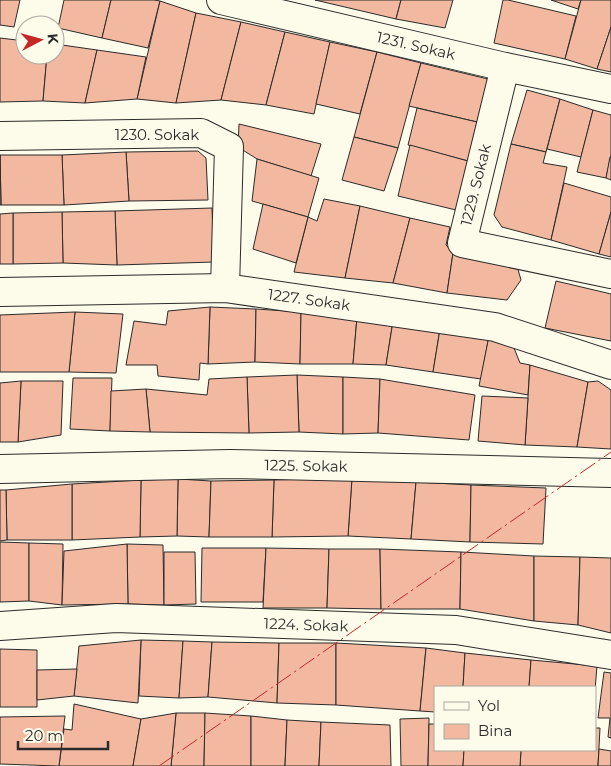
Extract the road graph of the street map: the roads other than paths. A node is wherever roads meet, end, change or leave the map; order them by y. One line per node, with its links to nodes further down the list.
1 (235, 2): 2 (street, 1231. Sokak)
2 (504, 66): 3 (street, 1231. Sokak); 5 (street, 1229. Sokak)
3 (611, 89)
4 (0, 136): 6 (street, 1230. Sokak)
5 (611, 274)
6 (226, 288): 7 (street, 1227. Sokak); 8 (street, 1227. Sokak)
7 (0, 292)
8 (611, 365)
9 (0, 469): 10 (street, 1225. Sokak)
10 (611, 472)
11 (0, 626): 12 (street, 1224. Sokak)
12 (611, 655)

